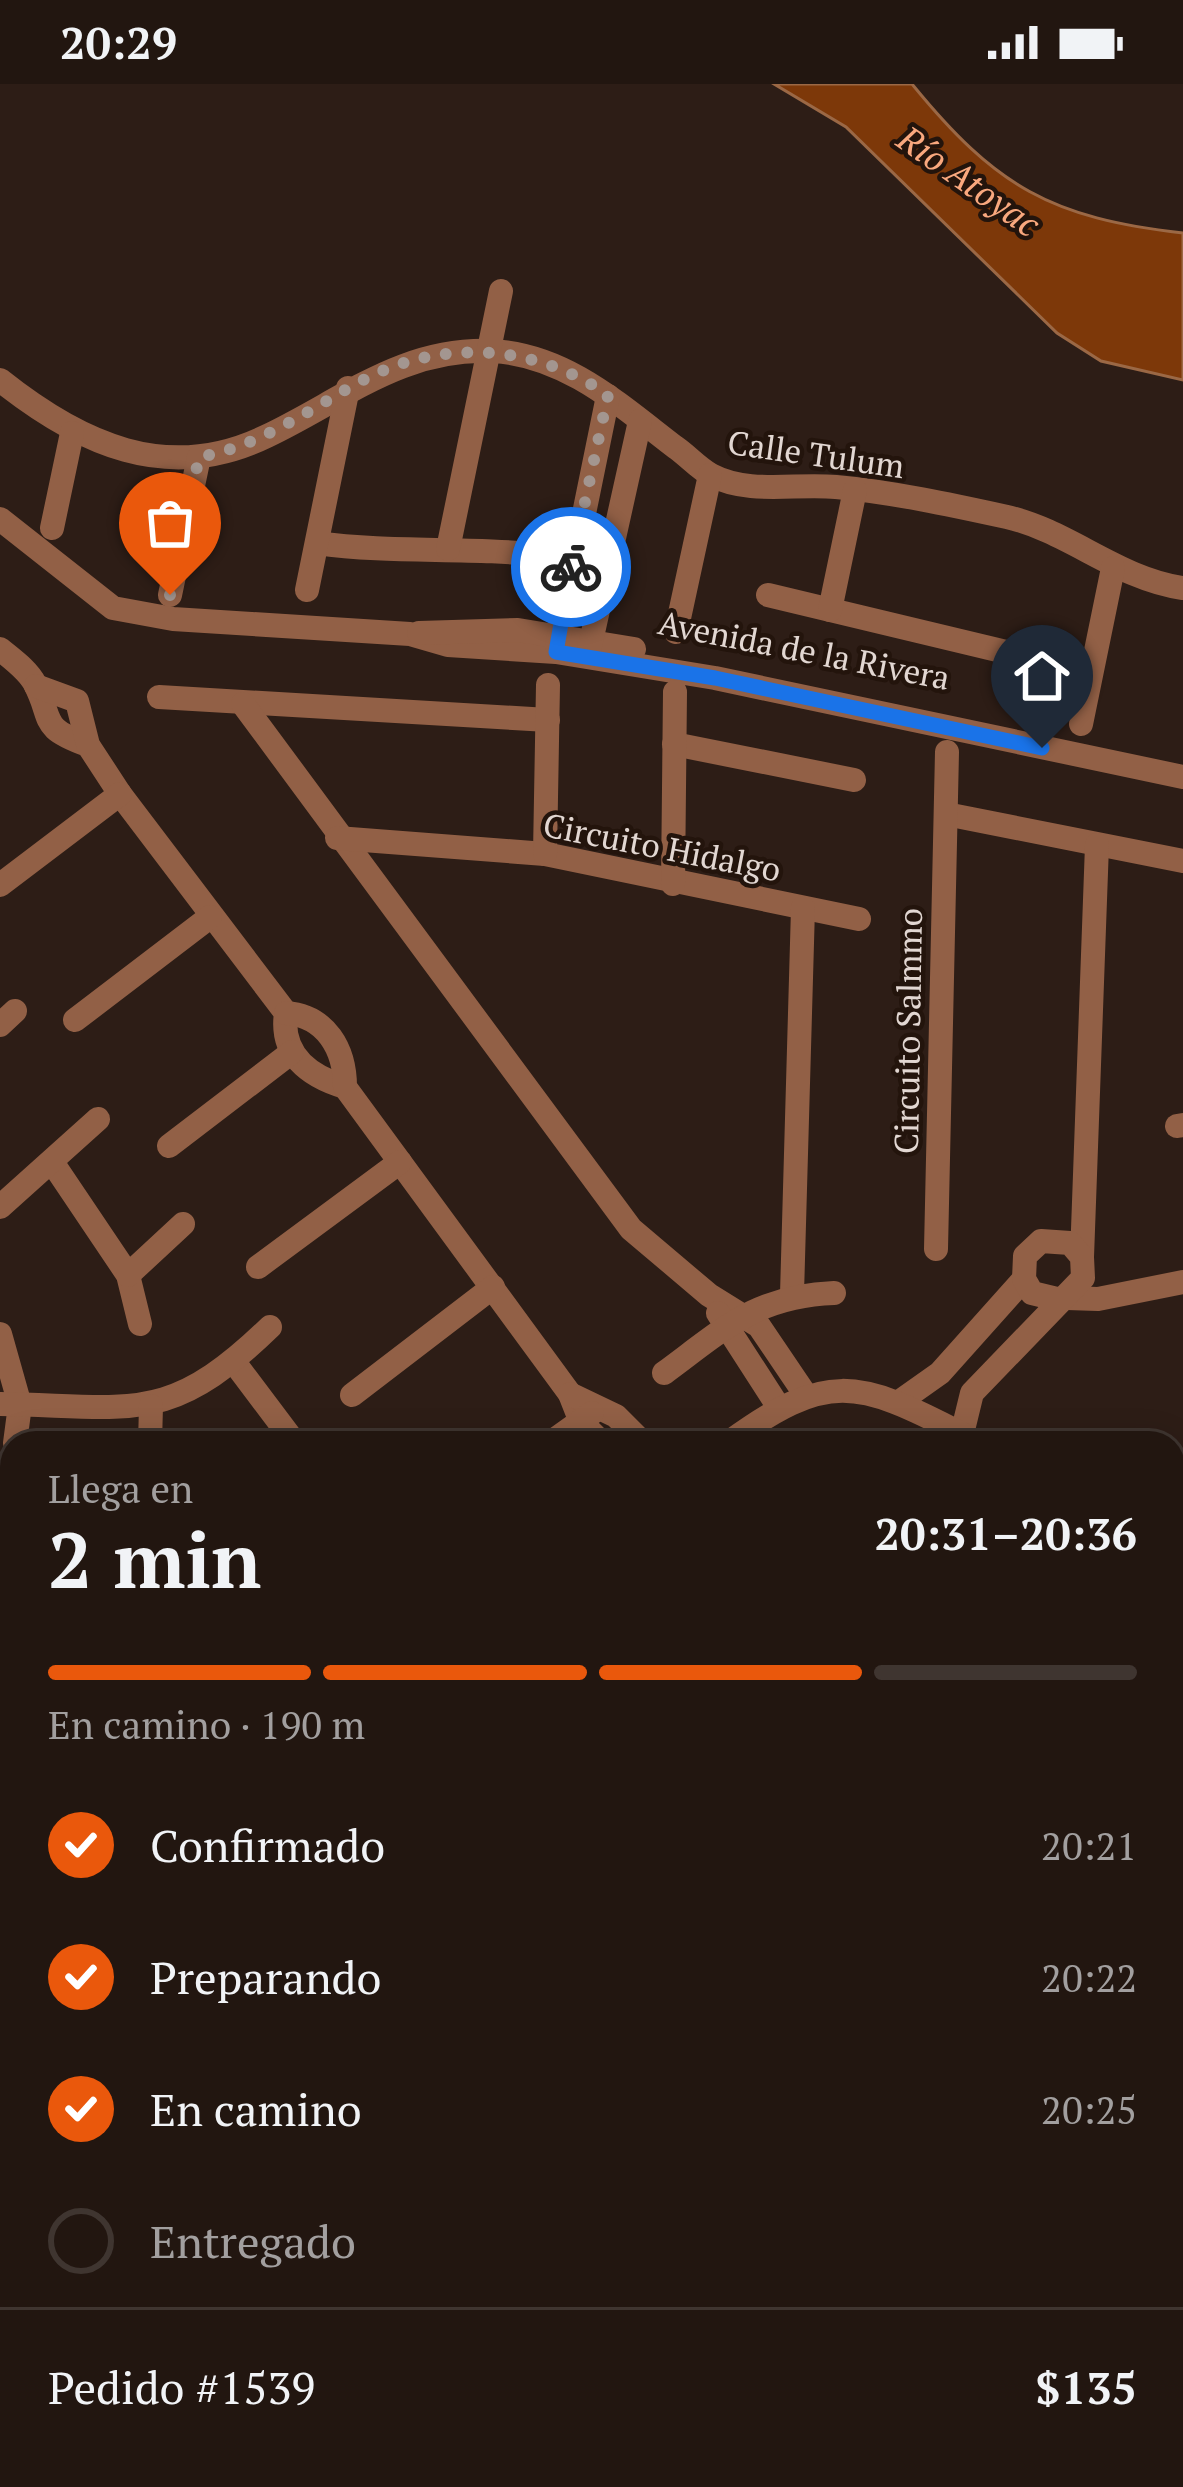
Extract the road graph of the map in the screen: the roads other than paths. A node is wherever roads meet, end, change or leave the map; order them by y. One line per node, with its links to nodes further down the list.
1 (501, 291): 2 (street)
2 (489, 351): 4 (street, Calle Tulum); 5 (street, Calle Tulum); 16 (street)
3 (0, 380): 7 (street, Calle Tulum)
4 (348, 388): 8 (street, Calle Tulum); 14 (street)
5 (608, 395): 6 (street, Calle Tulum); 15 (street)
6 (640, 421): 9 (street, Calle Tulum); 18 (street)
7 (72, 433): 8 (street, Calle Tulum); 12 (street)
8 (199, 457): 23 (street)
9 (710, 475): 10 (street, Calle Tulum); 25 (street)
10 (855, 490): 19 (street, Calle Tulum); 24 (street)
11 (0, 519): 23 (street, Avenida de la Rivera)
12 (52, 528)
13 (0, 537): 23 (street, Avenida de la Rivera)
14 (316, 543): 16 (street); 21 (street)
15 (576, 547): 18 (street); 26 (street)
16 (448, 549): 17 (street)
17 (549, 556)
18 (609, 556): 28 (street)
19 (1113, 568): 20 (street, Calle Tulum); 37 (street)
20 (1183, 588)
21 (307, 590)
22 (768, 595): 24 (street)
23 (171, 607): 26 (street, Avenida de la Rivera)
24 (830, 610): 29 (street)
25 (676, 632)
26 (557, 644): 28 (street, Avenida de la Rivera)
27 (0, 649): 30 (street)
28 (589, 649): 38 (street, Avenida de la Rivera)
29 (1010, 653)
30 (29, 677): 32 (street); 40 (street); 40 (street)
31 (548, 685): 36 (street)
32 (0, 686)
33 (674, 692): 39 (street)
34 (159, 697): 35 (street)
35 (243, 704): 36 (street); 47 (street)
36 (548, 719): 49 (street)
37 (1081, 724)
38 (997, 730): 42 (street, Avenida de la Rivera); 43 (street, Avenida de la Rivera)
39 (674, 744): 44 (street); 51 (street)
40 (88, 745): 45 (street)
41 (947, 752): 46 (street, Circuito Salmmo)
42 (1183, 761)
43 (1183, 777)
44 (854, 780)
45 (121, 794): 52 (street); 54 (street)
46 (946, 814): 48 (street); 68 (street, Circuito Salmmo)
47 (337, 838): 49 (street, Circuito Hidalgo); 79 (street)
48 (1097, 845): 50 (street); 64 (street)
49 (545, 854): 51 (street, Circuito Hidalgo)
50 (1183, 861)
51 (673, 884): 53 (street, Circuito Hidalgo)
52 (0, 885)
53 (803, 908): 55 (street); 76 (street, Circuito Hidalgo)
54 (210, 917): 56 (street); 57 (street)
55 (859, 919)
56 (286, 1013): 58 (street); 59 (street)
57 (75, 1020)
58 (292, 1052): 59 (street); 61 (street)
59 (345, 1087): 63 (street)
60 (98, 1119): 62 (street)
61 (169, 1146)
62 (52, 1162): 65 (street); 71 (street)
63 (400, 1162): 70 (street); 74 (street)
64 (1086, 1200): 67 (street); 69 (street)
65 (0, 1207)
66 (183, 1224): 71 (street)
67 (1052, 1238): 69 (street); 72 (street)
68 (936, 1249)
69 (1083, 1261): 77 (street); 78 (street)
70 (258, 1267)
71 (128, 1275): 80 (street)
72 (1024, 1279): 78 (street); 85 (street)
73 (1183, 1282): 77 (street)
74 (493, 1287): 88 (street); 93 (street)
75 (834, 1293): 76 (street)
76 (792, 1294): 79 (street)
77 (1125, 1295): 78 (street)
78 (1064, 1299): 87 (street)
79 (735, 1321): 84 (street); 86 (street); 92 (street)
80 (140, 1324)
81 (270, 1327): 83 (street)
82 (0, 1334): 90 (street)
83 (234, 1362): 91 (street); 95 (street)
84 (664, 1373)
85 (940, 1373): 87 (street); 89 (street)
86 (805, 1394): 89 (street); 92 (street)
87 (972, 1394): 101 (street)
88 (352, 1395)
89 (899, 1402): 100 (street)
90 (10, 1404): 91 (street)
91 (151, 1406): 94 (street)
92 (778, 1406): 99 (street)
93 (591, 1414): 96 (street); 97 (street); 98 (street)
94 (150, 1431)
95 (286, 1431)
96 (567, 1431)
97 (597, 1431)
98 (622, 1431)
99 (744, 1431)
100 (952, 1431)
101 (966, 1431)

